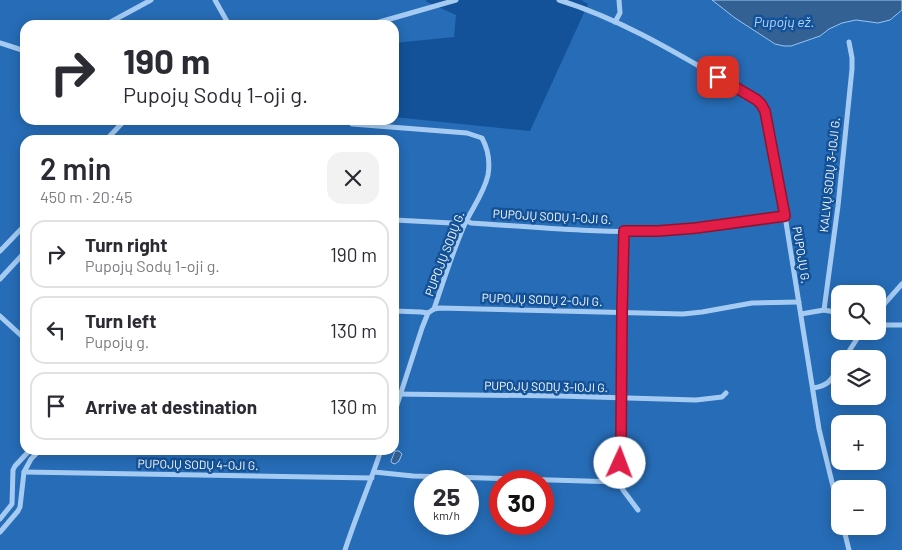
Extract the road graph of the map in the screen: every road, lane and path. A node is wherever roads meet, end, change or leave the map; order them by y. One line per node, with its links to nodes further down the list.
1 (151, 0): 7 (street)
2 (215, 0): 8 (street)
3 (456, 0): 9 (street)
4 (559, 0): 6 (street, PUPOJŲ G.)
5 (619, 0): 10 (street)
6 (576, 2): 10 (street, PUPOJŲ G.)
7 (113, 20)
8 (225, 20)
9 (386, 20)
10 (615, 22): 17 (street, PUPOJŲ G.)
11 (849, 42): 30 (street, KALVŲ SODŲ 3-IOJI G.)
12 (0, 43): 13 (street)
13 (20, 49)
14 (120, 125): 16 (street)
15 (365, 125): 19 (street, PUPOJŲ SODŲ G.)
16 (111, 135)
17 (785, 216): 22 (street, PUPOJŲ SODŲ 1-OJI G.); 27 (street, PUPOJŲ G.)
18 (399, 220): 20 (street)
19 (466, 221): 20 (street, PUPOJŲ SODŲ G.); 22 (street, PUPOJŲ SODŲ 1-OJI G.)
20 (463, 227): 29 (street, PUPOJŲ SODŲ G.)
21 (20, 230): 23 (street)
22 (624, 231): 33 (street)
23 (0, 252)
24 (20, 258): 25 (street)
25 (0, 280)
26 (902, 284): 28 (street)
27 (799, 302): 33 (street, PUPOJŲ SODŲ 2-OJI G.); 35 (street, PUPOJŲ G.)
28 (886, 302)
29 (434, 309): 33 (street, PUPOJŲ SODŲ 2-OJI G.); 34 (street, PUPOJŲ SODŲ G.)
30 (824, 310): 32 (street); 35 (street)
31 (399, 311): 34 (street)
32 (831, 311)
33 (622, 312): 45 (street)
34 (428, 314): 43 (street, PUPOJŲ SODŲ G.)
35 (801, 314): 41 (street, PUPOJŲ G.)
36 (0, 316): 39 (street)
37 (886, 325): 38 (street)
38 (902, 325)
39 (20, 334)
40 (831, 378): 41 (street)
41 (813, 388): 51 (street, PUPOJŲ G.)
42 (726, 393): 45 (street, PUPOJŲ SODŲ 3-IOJI G.)
43 (400, 394): 44 (street, PUPOJŲ SODŲ G.); 45 (street, PUPOJŲ SODŲ 3-IOJI G.)
44 (399, 397)
45 (621, 399): 52 (street)
46 (25, 455): 54 (street)
47 (36, 455): 49 (street)
48 (379, 455): 50 (street)
49 (24, 472): 50 (street, PUPOJŲ SODŲ 4-OJI G.); 55 (street)
50 (373, 475): 52 (street, PUPOJŲ SODŲ 4-OJI G.); 57 (street)
51 (831, 480)
52 (619, 482): 53 (street)
53 (638, 510)
54 (0, 519)
55 (0, 532)
56 (845, 535): 58 (street)
57 (345, 550)
58 (849, 550)

